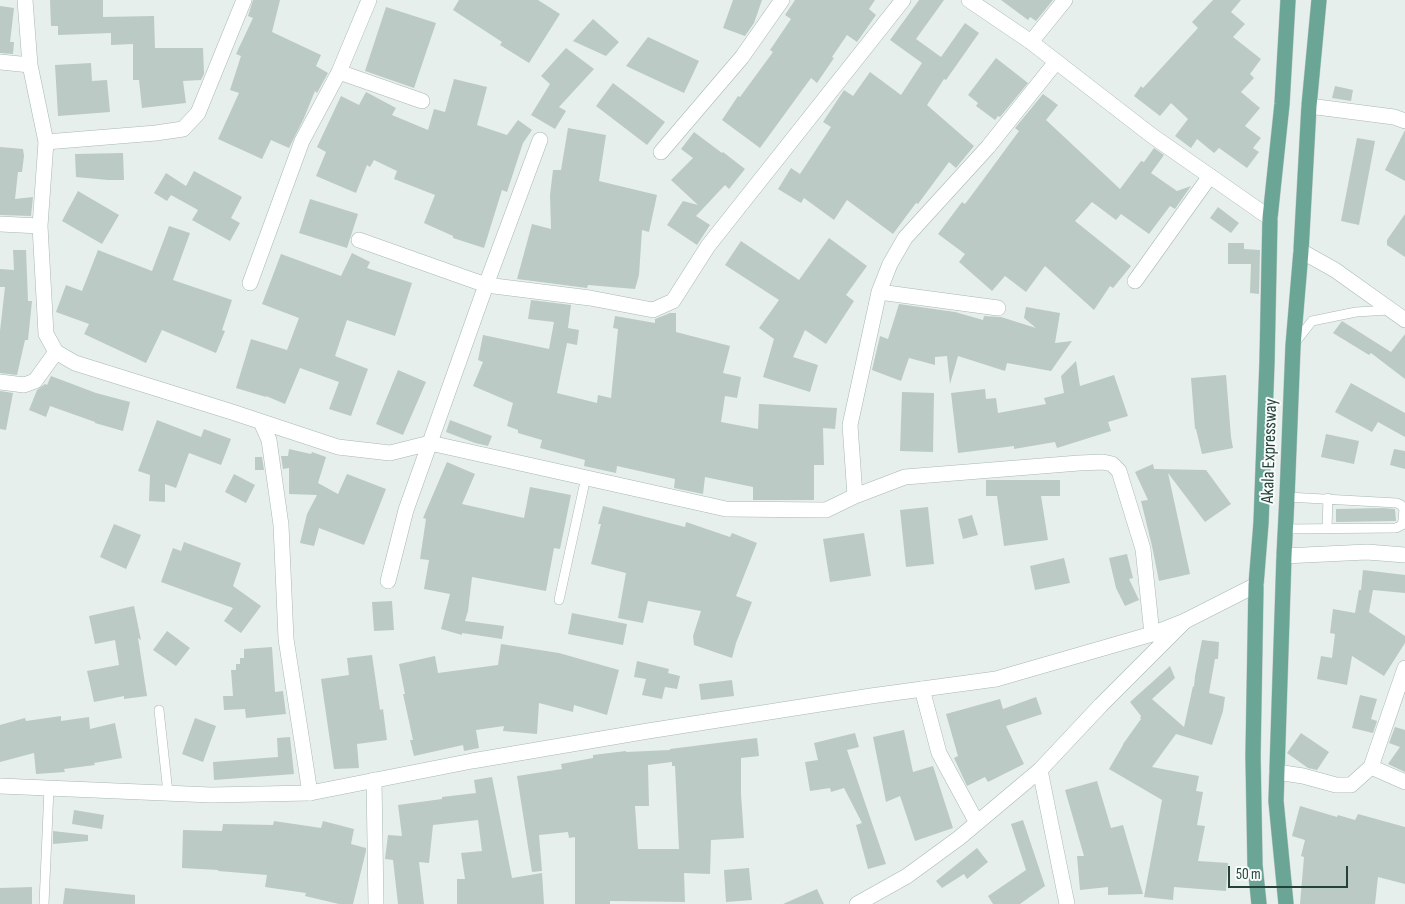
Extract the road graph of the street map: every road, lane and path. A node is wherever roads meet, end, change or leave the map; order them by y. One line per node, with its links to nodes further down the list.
1 (25, 0): 13 (street)
2 (244, 0): 19 (street)
3 (368, 0): 14 (street)
4 (782, 0): 20 (street)
5 (903, 0): 29 (street)
6 (969, 0): 10 (street)
7 (1065, 0): 10 (street)
8 (1288, 0): 22 (main road, Akala Expressway)
9 (1319, 0): 16 (main road, Akala Expressway)
10 (1031, 42): 12 (street)
11 (0, 62): 13 (street)
12 (1056, 62): 21 (street); 30 (street)
13 (30, 65): 19 (street)
14 (339, 72): 15 (street); 28 (street)
15 (422, 101)
16 (1309, 106): 17 (street); 26 (main road, Akala Expressway)
17 (1405, 122)
18 (540, 140): 29 (street)
19 (46, 142): 24 (street)
20 (661, 152)
21 (1210, 176): 22 (street); 27 (street)
22 (1270, 218): 48 (main road, Akala Expressway)
23 (0, 224): 24 (street)
24 (40, 226): 35 (street)
25 (359, 240): 29 (street)
26 (1301, 251): 32 (street); 34 (main road, Akala Expressway)
27 (1134, 281)
28 (250, 283)
29 (486, 286): 38 (street)
30 (879, 292): 31 (street); 40 (street)
31 (998, 308)
32 (1390, 310): 33 (street); 34 (lane)
33 (1405, 320)
34 (1293, 346): 41 (main road, Akala Expressway)
35 (56, 352): 36 (street); 37 (street)
36 (0, 382)
37 (260, 422): 38 (street); 63 (street)
38 (430, 443): 39 (street); 47 (street)
39 (586, 477): 40 (street); 49 (lane)
40 (855, 496): 51 (street)
41 (1288, 497): 42 (lane); 44 (main road, Akala Expressway)
42 (1328, 498): 43 (lane); 43 (lane)
43 (1327, 528): 44 (lane)
44 (1286, 529): 46 (main road, Akala Expressway)
45 (1405, 555): 46 (street)
46 (1284, 556): 57 (main road, Akala Expressway)
47 (388, 581)
48 (1256, 585): 50 (street); 69 (main road, Akala Expressway)
49 (559, 600)
50 (1185, 621): 51 (street); 56 (street)
51 (1152, 634): 53 (street)
52 (1405, 668): 55 (street)
53 (922, 688): 58 (street); 64 (street)
54 (159, 710): 62 (lane)
55 (1371, 767): 57 (street); 59 (street)
56 (1040, 770): 64 (street); 68 (street)
57 (1277, 772): 70 (main road, Akala Expressway)
58 (374, 780): 63 (street); 66 (street)
59 (1405, 782)
60 (0, 786): 61 (street)
61 (49, 788): 62 (street); 65 (lane)
62 (168, 793): 63 (street)
63 (310, 793)
64 (977, 823): 67 (street)
65 (44, 904)
66 (376, 904)
67 (857, 904)
68 (1067, 904)
69 (1259, 904)
70 (1286, 904)

